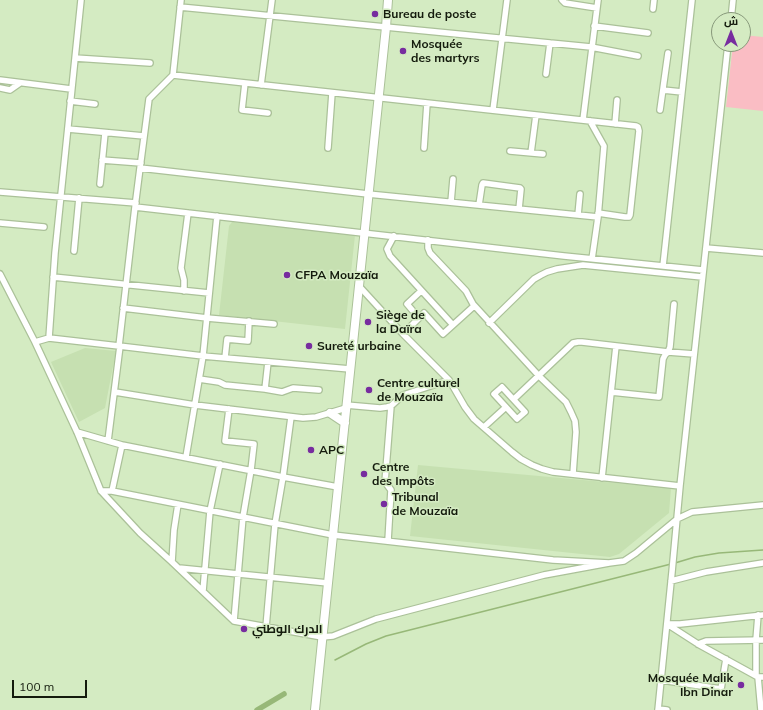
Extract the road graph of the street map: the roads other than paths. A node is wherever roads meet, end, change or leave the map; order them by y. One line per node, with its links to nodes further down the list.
1 (81, 0): 25 (street)
2 (181, 0): 11 (street)
3 (272, 0): 15 (street)
4 (388, 0): 17 (main road)
5 (506, 0): 19 (street)
6 (562, 0): 12 (street)
7 (598, 0): 12 (street)
8 (654, 0): 13 (street)
9 (692, 0): 36 (street)
10 (733, 0): 14 (street)
11 (180, 7): 15 (street); 27 (street)
12 (597, 8): 16 (street)
13 (653, 9)
14 (731, 12)
15 (270, 15): 17 (street); 32 (street)
16 (594, 26): 18 (street); 21 (street)
17 (386, 27): 19 (street); 38 (main road)
18 (648, 33)
19 (502, 38): 20 (street); 43 (street)
20 (550, 43): 21 (street); 28 (street)
21 (591, 47): 24 (street); 47 (street)
22 (727, 52): 80 (street)
23 (668, 53): 35 (street)
24 (638, 56)
25 (74, 58): 26 (street); 34 (street)
26 (150, 63)
27 (173, 74): 31 (street); 52 (street)
28 (546, 74)
29 (0, 80): 30 (street)
30 (20, 83): 33 (street); 34 (street)
31 (245, 83): 32 (street); 45 (street)
32 (261, 85): 37 (street)
33 (0, 88)
34 (72, 89): 40 (street)
35 (663, 90): 36 (street); 44 (street)
36 (682, 92): 84 (street)
37 (332, 93): 38 (street); 53 (street)
38 (378, 98): 41 (street); 63 (main road)
39 (617, 100): 49 (street)
40 (70, 101): 42 (street); 50 (street)
41 (427, 103): 43 (street); 54 (street)
42 (95, 104)
43 (493, 110): 46 (street)
44 (660, 110)
45 (268, 113)
46 (536, 115): 47 (street); 56 (street)
47 (583, 120): 48 (street)
48 (590, 121): 49 (street); 73 (street)
49 (615, 124): 73 (street)
50 (68, 129): 51 (street); 65 (street)
51 (105, 133): 52 (street); 58 (street)
52 (144, 136): 59 (street)
53 (328, 148)
54 (424, 148)
55 (510, 151): 56 (street)
56 (531, 153): 57 (street)
57 (543, 154)
58 (102, 160): 59 (street); 61 (street)
59 (140, 166): 63 (street); 68 (street)
60 (453, 179): 67 (street)
61 (100, 184)
62 (0, 192): 65 (street)
63 (368, 194): 67 (street); 77 (main road)
64 (580, 194): 72 (street)
65 (61, 197): 66 (street); 87 (street)
66 (79, 198): 68 (street); 81 (street)
67 (451, 202): 69 (street)
68 (136, 205): 71 (street); 89 (street)
69 (479, 205): 70 (street); 70 (street)
70 (519, 209): 72 (street)
71 (188, 213): 74 (street); 91 (street)
72 (578, 215): 73 (street)
73 (598, 215): 83 (street)
74 (217, 216): 77 (street); 93 (street)
75 (0, 223): 76 (street)
76 (44, 227)
77 (364, 233): 78 (street); 90 (main road)
78 (394, 236): 79 (street); 92 (street)
79 (428, 240): 83 (street); 95 (street)
80 (706, 248): 82 (street); 85 (street)
81 (74, 250)
82 (763, 253)
83 (592, 259): 84 (street)
84 (663, 266): 85 (street)
85 (703, 270): 88 (street)
86 (0, 274): 105 (street)
87 (53, 277): 89 (street); 104 (street)
88 (702, 277): 100 (street); 109 (street)
89 (126, 285): 91 (street); 96 (street)
90 (359, 286): 103 (street); 113 (main road)
91 (184, 291): 93 (street)
92 (421, 291): 98 (street); 102 (street)
93 (209, 293): 97 (street)
94 (674, 304): 108 (street)
95 (474, 306): 100 (street); 102 (street)
96 (123, 308): 97 (street); 106 (street)
97 (207, 318): 99 (street); 110 (street)
98 (419, 318): 102 (street); 103 (street)
99 (249, 321): 101 (street); 111 (street)
100 (489, 323): 114 (street)
101 (274, 324)
102 (452, 325)
103 (403, 334): 116 (street)
104 (49, 338): 105 (street); 106 (street)
105 (35, 342): 131 (street)
106 (120, 346): 110 (street); 119 (street)
107 (616, 346): 108 (street); 114 (street); 120 (street)
108 (668, 352): 109 (street); 120 (street)
109 (694, 354): 140 (street)
110 (203, 356): 111 (street); 115 (street)
111 (225, 358): 112 (street)
112 (268, 362): 113 (street); 117 (street)
113 (350, 369): 124 (main road)
114 (539, 376): 121 (street); 137 (street)
115 (199, 379): 117 (street); 122 (street)
116 (449, 380): 123 (street); 130 (street)
117 (265, 389): 118 (street)
118 (319, 390)
119 (115, 392): 122 (street); 132 (street)
120 (611, 392): 139 (street)
121 (514, 399): 125 (street); 125 (street)
122 (195, 405): 126 (street); 134 (street)
123 (391, 406): 124 (street); 151 (street)
124 (346, 407): 127 (street); 129 (main road)
125 (506, 407): 130 (street)
126 (230, 409): 128 (street); 136 (street)
127 (330, 413): 128 (street); 129 (main road)
128 (291, 417): 138 (street)
129 (344, 423): 141 (main road)
130 (484, 427): 137 (street)
131 (77, 432): 132 (street); 142 (street)
132 (108, 441): 133 (street)
133 (122, 445): 134 (street); 143 (street)
134 (186, 457): 135 (street)
135 (220, 464): 136 (street); 146 (street)
136 (251, 470): 138 (street); 147 (street)
137 (573, 474): 139 (street)
138 (282, 477): 141 (street); 149 (street)
139 (602, 478): 140 (street)
140 (680, 486): 148 (street)
141 (338, 487): 150 (main road)
142 (101, 491): 143 (street); 152 (street)
143 (112, 491): 144 (street)
144 (178, 504): 146 (street); 152 (street)
145 (763, 505): 148 (street)
146 (210, 511): 147 (street); 156 (street)
147 (243, 517): 149 (street); 157 (street)
148 (677, 519): 153 (street); 159 (street)
149 (275, 524): 150 (street); 158 (street)
150 (333, 535): 151 (street); 160 (main road)
151 (388, 541): 153 (street)
152 (172, 562): 155 (street)
153 (609, 563): 166 (street)
154 (763, 563): 159 (street)
155 (179, 568): 156 (street); 161 (street)
156 (204, 571): 157 (street); 161 (street)
157 (238, 575): 158 (street); 163 (street)
158 (270, 577): 160 (street); 165 (street)
159 (671, 581): 164 (street)
160 (328, 584): 166 (main road)
161 (203, 591): 163 (street)
162 (760, 615): 164 (street); 167 (street)
163 (234, 621): 165 (street)
164 (667, 624): 169 (street); 172 (street)
165 (266, 627): 166 (street)
166 (322, 637): 174 (main road)
167 (756, 640): 168 (street); 169 (street); 171 (street)
168 (763, 640)
169 (698, 644): 170 (street)
170 (726, 659): 171 (street); 172 (street)
171 (759, 677): 176 (street)
172 (661, 680): 173 (street)
173 (658, 709): 175 (street)
174 (316, 710)
175 (667, 710)
176 (761, 710)

